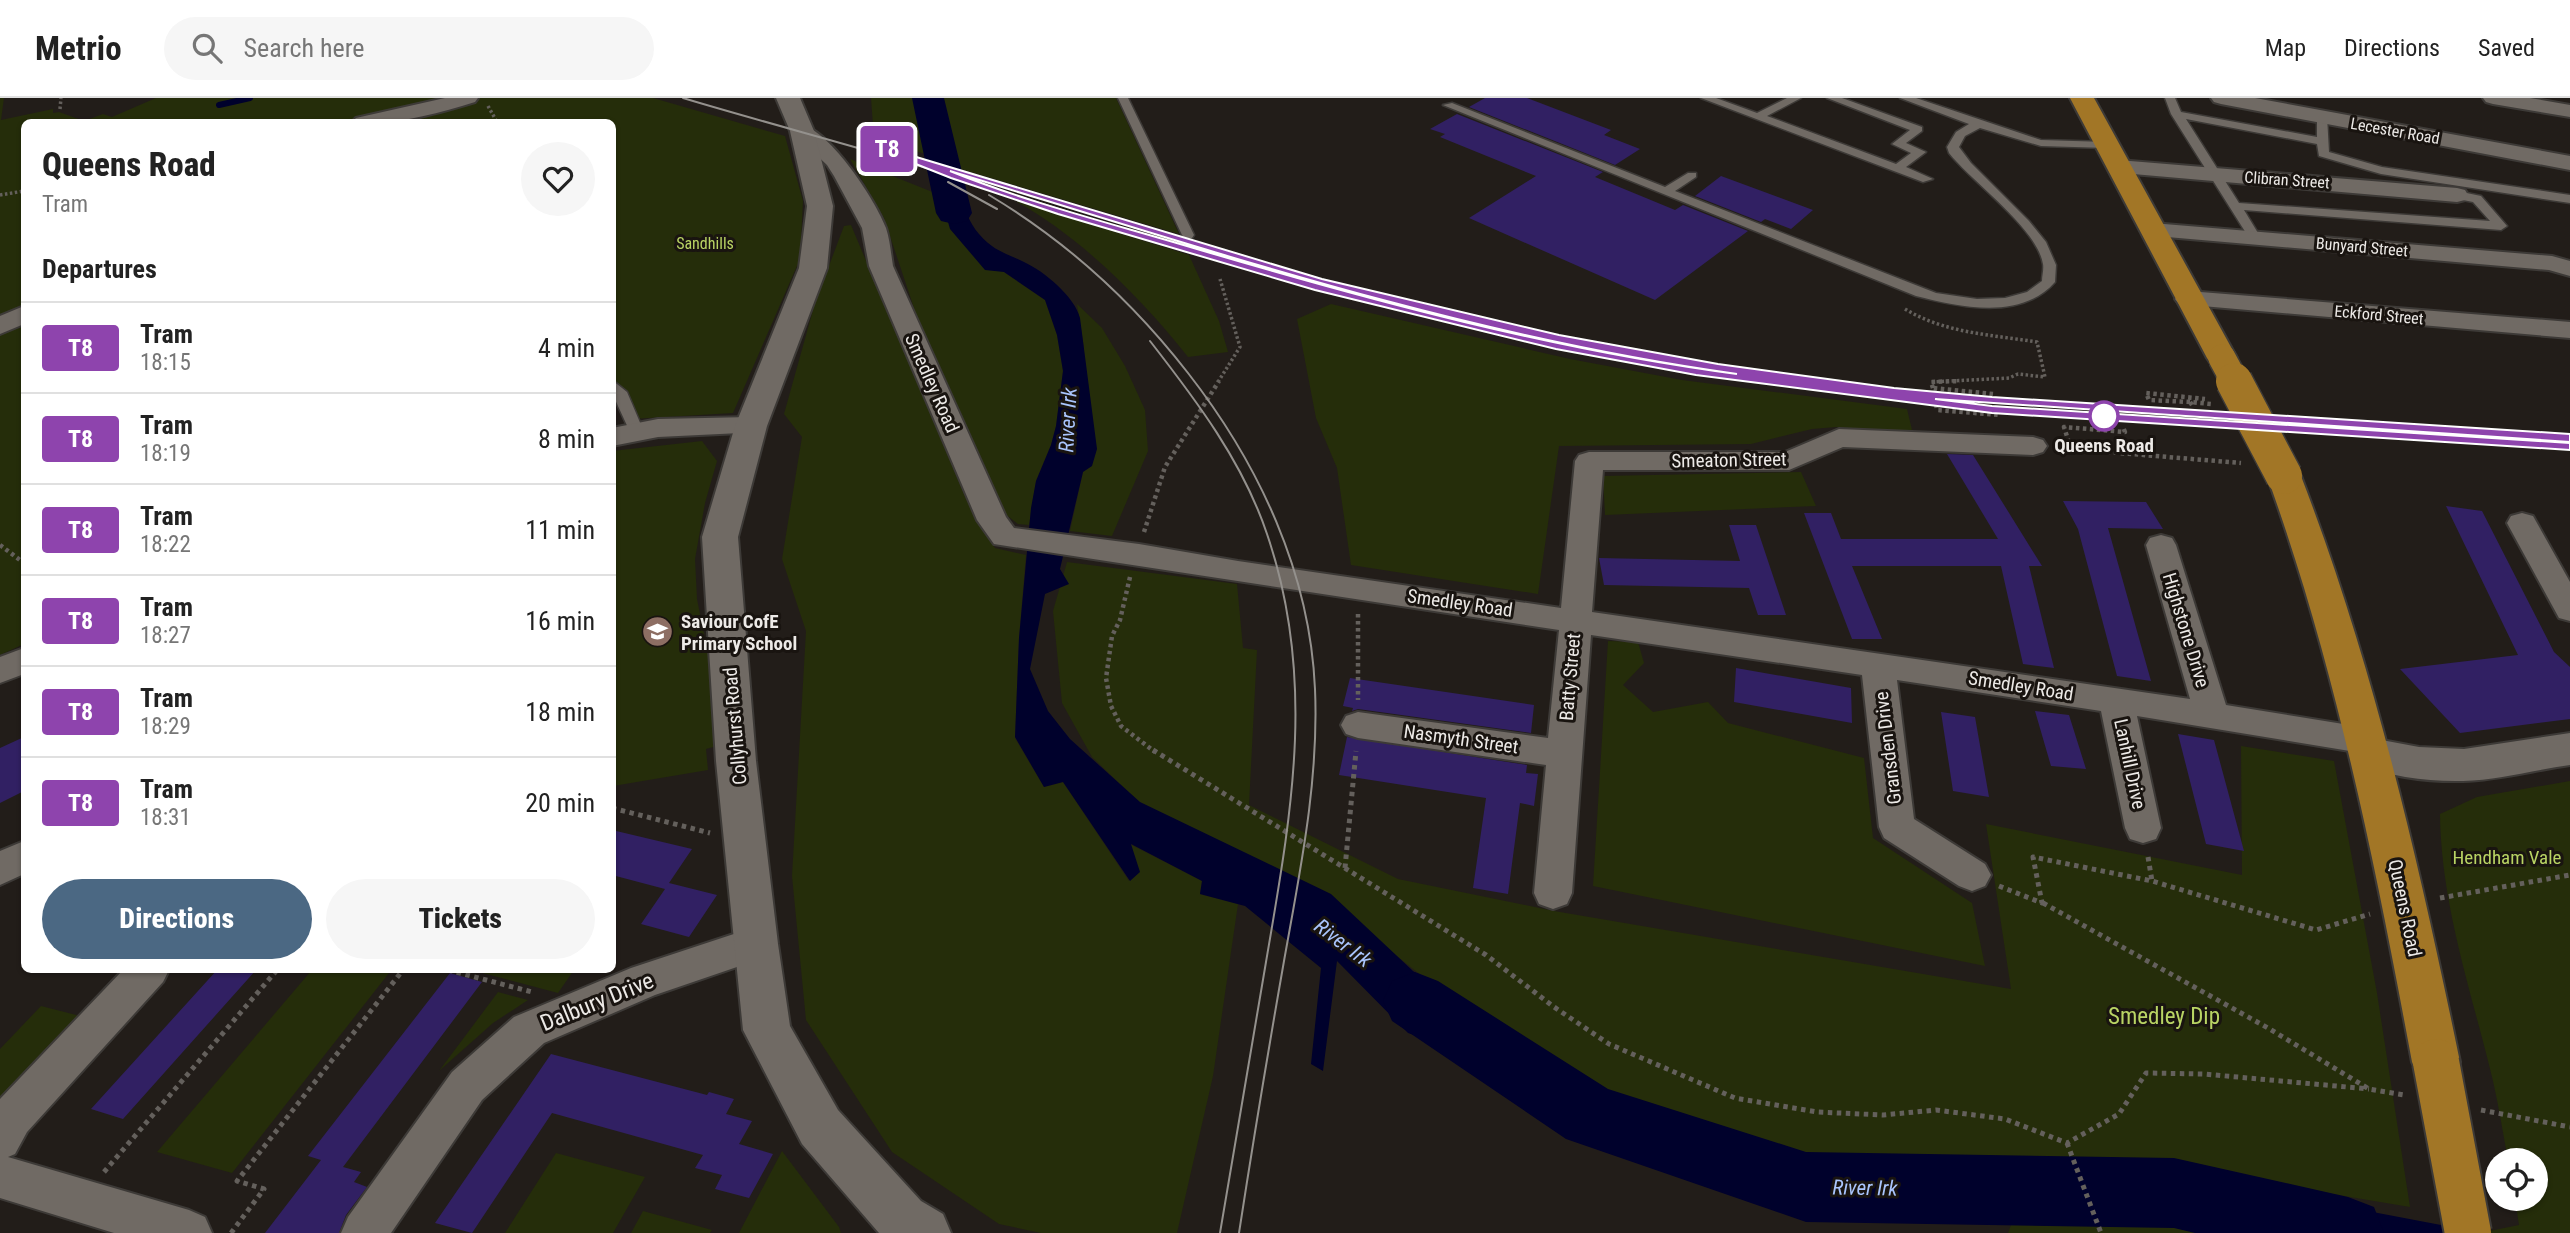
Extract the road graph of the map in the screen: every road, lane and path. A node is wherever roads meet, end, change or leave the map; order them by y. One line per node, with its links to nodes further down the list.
1 (61, 98): 14 (path)
2 (468, 98): 19 (street)
3 (788, 98): 21 (street, Collyhurst Road)
4 (1123, 98): 36 (lane)
5 (1706, 98): 17 (lane)
6 (1796, 98): 17 (lane)
7 (1832, 98): 25 (lane)
8 (1905, 98): 20 (lane)
9 (2082, 98): 23 (highway, Queens Road)
10 (2170, 98): 16 (lane)
11 (2221, 98): 18 (street, Lecester Road)
12 (2493, 98): 15 (street)
13 (1448, 105): 30 (lane)
14 (60, 109)
15 (2570, 111)
16 (2177, 114): 22 (lane); 27 (lane)
17 (1759, 116): 25 (lane)
18 (2323, 118): 22 (lane); 24 (street, Lecester Road)
19 (378, 119)
20 (1978, 124): 23 (lane); 40 (lane)
21 (802, 131): 51 (street, Collyhurst Road); 61 (street, Smedley Road)
22 (2323, 142): 33 (lane)
23 (2112, 156): 27 (street, Clibran Street); 35 (highway, Queens Road)
24 (2570, 163)
25 (1897, 168): 28 (lane)
26 (1692, 175): 30 (lane)
27 (2215, 175): 32 (street, Clibran Street); 34 (lane)
28 (1927, 179)
29 (21, 192): 31 (path)
30 (1666, 192): 40 (lane)
31 (0, 195)
32 (2457, 195): 34 (lane)
33 (2570, 199)
34 (2235, 206): 37 (lane)
35 (2152, 230): 37 (street, Bunyard Street); 41 (highway, Queens Road)
36 (1188, 234)
37 (2255, 238): 38 (street, Bunyard Street)
38 (2570, 269)
39 (1220, 279): 61 (path)
40 (1898, 285): 46 (path)
41 (2188, 299): 44 (street, Eckford Street); 57 (highway, Queens Road, bridge)
42 (21, 316): 43 (street)
43 (0, 326)
44 (2570, 330)
45 (616, 388): 53 (lane)
46 (1933, 388): 47 (path); 50 (path)
47 (1993, 394)
48 (2198, 403): 49 (path)
49 (2208, 404)
50 (2000, 415)
51 (751, 426): 53 (street); 86 (street, Collyhurst Road)
52 (2123, 426): 55 (path)
53 (625, 435)
54 (2033, 446): 55 (path); 56 (street, Smeaton Street)
55 (2071, 450): 57 (path)
56 (1589, 461): 65 (street, Batty Street)
57 (2281, 471): 72 (highway, Queens Road)
58 (2522, 523): 64 (street)
59 (0, 545): 62 (path)
60 (2161, 545): 70 (street, Highstone Drive)
61 (1127, 552): 63 (street, Smedley Road); 79 (path)
62 (21, 561)
63 (1357, 589): 65 (street, Smedley Road); 71 (path)
64 (2570, 610)
65 (1575, 619): 67 (street, Smedley Road); 74 (street, Batty Street)
66 (21, 661): 68 (street)
67 (1878, 665): 69 (street, Smedley Road); 81 (street, Gransden Drive)
68 (0, 671)
69 (2116, 700): 70 (street, Smedley Road); 76 (street, Lanhill Drive)
70 (2212, 715): 72 (street, Smedley Road)
71 (1359, 725): 74 (street, Nasmyth Street); 79 (path)
72 (2369, 748): 73 (street, Smedley Road); 85 (highway, Queens Road)
73 (2570, 749)
74 (1564, 754): 83 (street, Batty Street)
75 (616, 809): 77 (path)
76 (2143, 828)
77 (715, 834)
78 (21, 858): 80 (street)
79 (1345, 868): 98 (path)
80 (0, 869)
81 (1972, 875): 84 (path)
82 (2570, 875): 85 (path)
83 (1553, 893)
84 (2042, 903): 85 (path); 94 (path)
85 (2405, 904): 93 (highway, Queens Road)
86 (755, 944): 91 (street, Dalbury Drive); 101 (street, Collyhurst Road)
87 (146, 973): 97 (street)
88 (274, 973): 100 (path)
89 (401, 973): 103 (path)
90 (459, 973): 92 (path)
91 (612, 981): 92 (street, Dalbury Drive)
92 (562, 1016): 104 (street, Dalbury Drive)
93 (2423, 1079): 94 (path); 106 (highway, Queens Road, bridge)
94 (2369, 1089): 98 (path)
95 (2476, 1109): 96 (path)
96 (2570, 1127)
97 (0, 1139)
98 (2067, 1143): 105 (path)
99 (0, 1176): 100 (street)
100 (81, 1200): 102 (street)
101 (907, 1229)
102 (188, 1233)
103 (231, 1233)
104 (364, 1233)
105 (2101, 1233)
106 (2468, 1233)

